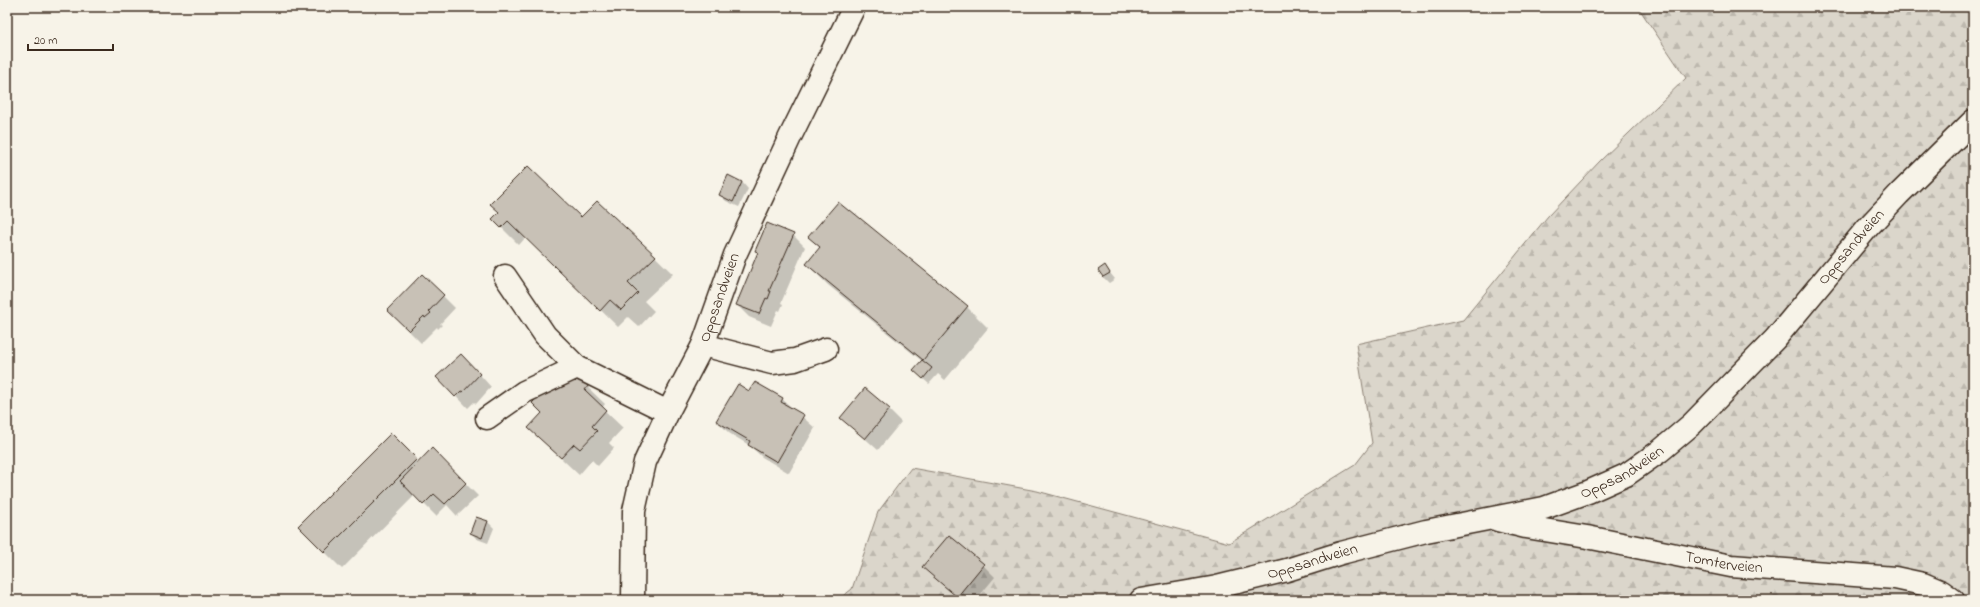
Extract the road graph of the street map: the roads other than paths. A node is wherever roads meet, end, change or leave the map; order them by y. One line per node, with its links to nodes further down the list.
1 (854, 7): 4 (street, Oppsandveien)
2 (1973, 121): 9 (street, Oppsandveien)
3 (505, 276): 6 (street)
4 (703, 345): 5 (street); 7 (street, Oppsandveien)
5 (826, 349)
6 (577, 367): 7 (street); 8 (street)
7 (668, 412): 10 (street, Oppsandveien)
8 (487, 418)
9 (1493, 519): 11 (street, Oppsandveien); 12 (street, Tomterveien)
10 (633, 600)
11 (1141, 600)
12 (1953, 600)

